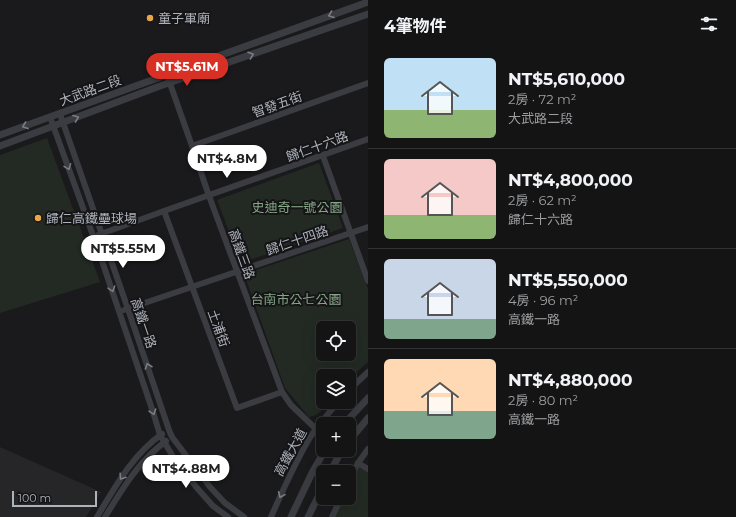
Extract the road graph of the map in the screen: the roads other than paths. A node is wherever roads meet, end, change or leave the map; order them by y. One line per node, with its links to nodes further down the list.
1 (368, 4): 3 (street, 大武路二段, one-way to 3)
2 (368, 14): 4 (street, 大武路二段, one-way to 2)
3 (167, 74): 4 (street, 高鐵三路); 6 (street, 大武路二段)
4 (170, 83): 8 (street, 大武路二段, one-way to 4); 13 (street, 高鐵三路)
5 (368, 83): 13 (street, 智發五街)
6 (60, 114): 7 (street, 大武路二段); 8 (street, 高鐵一路)
7 (50, 117): 9 (street, 高鐵一路); 10 (street, 大武路二段, one-way to 10)
8 (62, 123): 9 (street, 大武路二段); 19 (street, 高鐵一路)
9 (53, 127): 12 (street, 大武路二段); 20 (street, 高鐵一路, one-way to 20)
10 (0, 135)
11 (368, 139): 14 (street, 歸仁十六路)
12 (0, 146)
13 (192, 146): 15 (street, 高鐵三路)
14 (323, 156): 15 (street, 歸仁十六路); 18 (street)
15 (209, 196): 16 (street, 歸仁十六路); 21 (street, 高鐵三路)
16 (164, 211): 19 (street, 歸仁十六路); 23 (street, 土浦街)
17 (368, 227): 18 (street, 歸仁十四路)
18 (351, 233): 21 (street, 歸仁十四路); 22 (street)
19 (102, 234): 20 (street, 歸仁十六路); 24 (street, 高鐵一路)
20 (93, 237): 25 (street, 高鐵一路, one-way to 25)
21 (237, 272): 23 (street, 歸仁十四路); 28 (street, 高鐵三路)
22 (368, 281)
23 (192, 286): 24 (street, 歸仁十四路); 28 (street, 土浦街)
24 (128, 309): 25 (street, 歸仁十四路); 35 (street, 高鐵一路, one-way to 24)
25 (119, 311): 37 (street, 高鐵一路, one-way to 37)
26 (368, 372): 27 (street)
27 (356, 383)
28 (282, 392): 34 (street, 高鐵三路)
29 (368, 398): 32 (street)
30 (332, 409): 31 (street, 高鐵大道)
31 (326, 417)
32 (350, 417)
33 (368, 418): 36 (street)
34 (316, 429): 51 (street, 高鐵大道, one-way to 51)
35 (169, 430): 37 (street); 38 (street, 高鐵一路)
36 (356, 433)
37 (160, 435): 39 (street, 高鐵一路); 47 (street, one-way to 47)
38 (172, 437): 39 (street); 50 (street, 高鐵一路)
39 (164, 443): 48 (street); 49 (street, 高鐵一路)
40 (368, 448): 42 (street)
41 (321, 457): 52 (street)
42 (358, 463): 43 (street); 44 (street)
43 (356, 467)
44 (368, 469)
45 (316, 501): 53 (street)
46 (338, 505): 54 (street)
47 (97, 517)
48 (104, 517)
49 (228, 517)
50 (244, 517)
51 (271, 517)
52 (291, 517)
53 (308, 517)
54 (332, 517)

